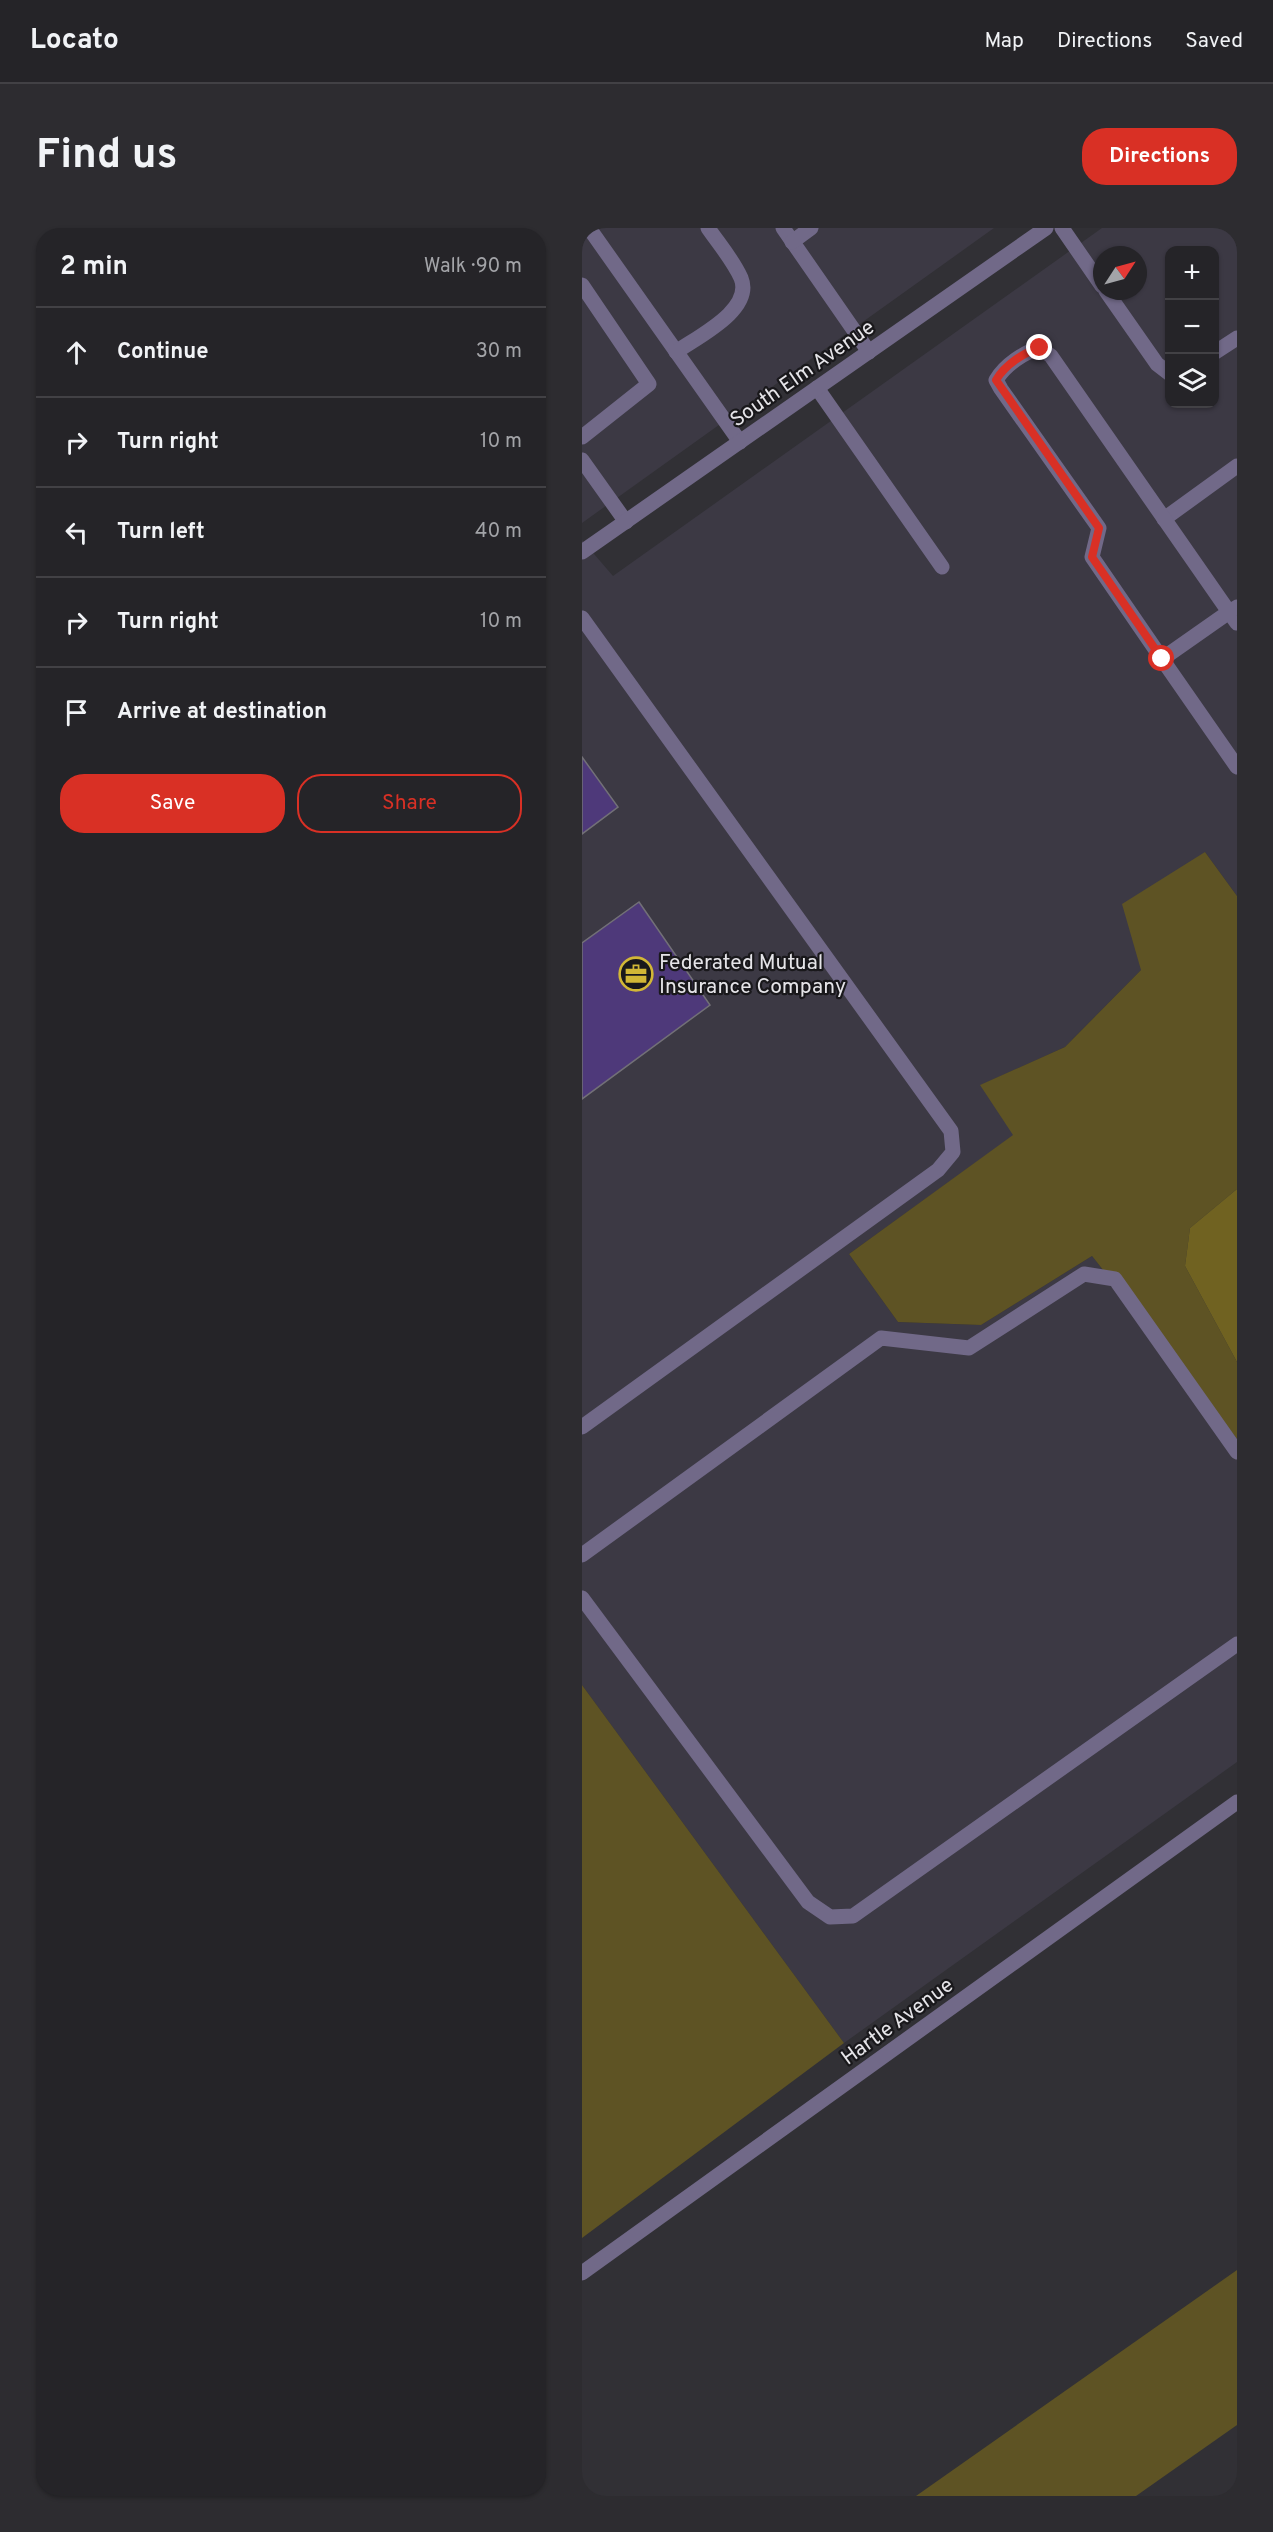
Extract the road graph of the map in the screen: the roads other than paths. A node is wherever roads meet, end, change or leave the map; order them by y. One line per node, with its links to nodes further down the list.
1 (589, 228): 13 (street)
2 (708, 228): 13 (street)
3 (783, 228): 7 (street)
4 (811, 228): 7 (street)
5 (1046, 228): 14 (street, South Elm Avenue)
6 (1062, 228): 8 (street)
7 (792, 242): 14 (street)
8 (1093, 272)
9 (582, 285): 17 (street)
10 (1112, 300): 15 (street)
11 (1237, 338): 12 (street)
12 (1219, 350)
13 (675, 352): 18 (street)
14 (869, 352): 16 (street, South Elm Avenue)
15 (1165, 370)
16 (817, 388): 18 (street, South Elm Avenue); 24 (street)
17 (582, 437)
18 (740, 442): 22 (street, South Elm Avenue)
19 (582, 460): 22 (street)
20 (1237, 466): 21 (street)
21 (1164, 519): 25 (street); 27 (street)
22 (626, 522): 23 (street, South Elm Avenue)
23 (582, 552)
24 (942, 567)
25 (1234, 614): 27 (street)
26 (582, 618): 29 (street)
27 (1162, 659): 28 (street)
28 (1237, 767)
29 (582, 1427)
30 (1237, 1452): 31 (street)
31 (582, 1555)
32 (582, 1598): 33 (street)
33 (1237, 1644)
34 (1237, 1802): 35 (street, Hartle Avenue)
35 (582, 2273)

